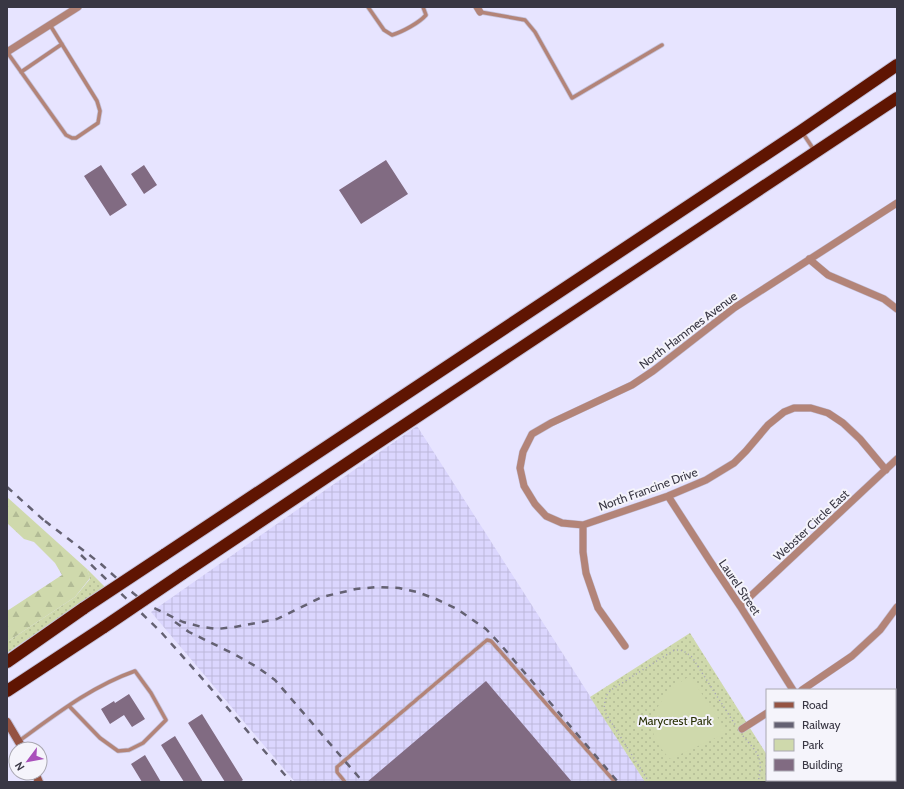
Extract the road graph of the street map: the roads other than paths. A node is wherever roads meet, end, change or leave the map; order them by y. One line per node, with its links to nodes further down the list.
1 (78, 7): 5 (street)
2 (368, 7): 3 (lane)
3 (423, 7)
4 (479, 10): 7 (lane)
5 (50, 25): 6 (lane); 8 (street)
6 (62, 44): 10 (lane); 10 (lane)
7 (662, 45)
8 (7, 52): 10 (lane)
9 (897, 64): 12 (highway)
10 (21, 72)
11 (897, 98): 13 (highway)
12 (801, 131): 13 (lane); 25 (highway, bridge)
13 (816, 153): 28 (highway, bridge)
14 (897, 204): 15 (street, North Hammes Avenue)
15 (809, 259): 16 (street); 19 (street, North Hammes Avenue)
16 (897, 309)
17 (897, 460): 18 (street, Webster Circle East)
18 (886, 470): 20 (street, North Francine Drive); 22 (street, Webster Circle East)
19 (524, 486): 21 (street, North Francine Drive)
20 (668, 496): 21 (street, North Francine Drive); 22 (street, Laurel Street)
21 (583, 524): 24 (street)
22 (740, 606): 26 (street, Laurel Street)
23 (897, 607): 27 (street)
24 (625, 646)
25 (7, 662)
26 (792, 689)
27 (803, 689)
28 (8, 691)
29 (69, 706): 29 (lane); 33 (lane)
30 (766, 714): 32 (street)
31 (7, 722): 33 (main road)
32 (741, 732)
33 (19, 741)
34 (345, 782): 35 (lane)
35 (615, 782)

